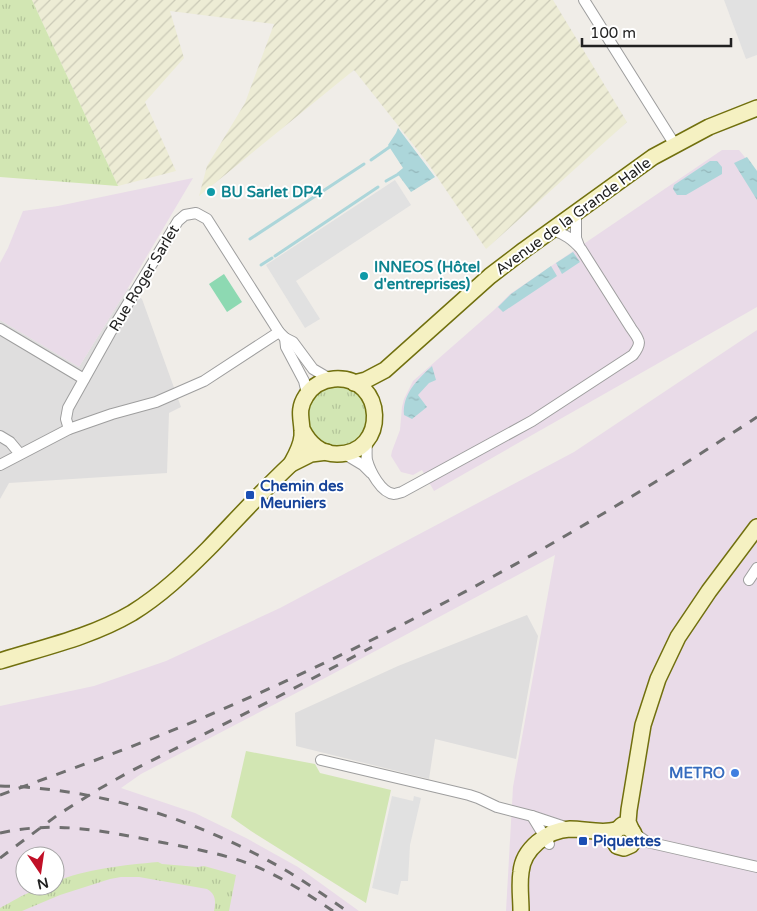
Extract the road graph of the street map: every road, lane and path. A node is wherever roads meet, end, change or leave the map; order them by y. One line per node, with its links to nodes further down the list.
1 (584, 0): 3 (street)
2 (757, 108): 3 (street, Avenue de la Grande Halle)
3 (675, 145): 4 (street, Avenue de la Grande Halle)
4 (576, 213): 5 (street, Avenue de la Grande Halle); 6 (street)
5 (552, 230): 6 (street); 9 (street, Avenue de la Grande Halle)
6 (581, 250): 24 (street)
7 (0, 329): 10 (street)
8 (282, 335): 10 (street, Rue Roger Sarlet); 11 (street); 13 (street); 15 (street)
9 (385, 370): 12 (street, Avenue de la Grande Halle); 14 (street, Avenue de la Grande Halle)
10 (84, 379): 15 (street, Rue Roger Sarlet)
11 (330, 380): 12 (street); 13 (street)
12 (354, 382): 14 (street)
13 (307, 394): 16 (street)
14 (373, 404): 18 (street)
15 (69, 429): 21 (street)
16 (302, 429): 19 (street); 22 (street)
17 (0, 436): 21 (street)
18 (367, 440): 20 (street); 24 (street)
19 (327, 452): 20 (street); 22 (street)
20 (343, 453): 24 (street)
21 (20, 454): 23 (street)
22 (291, 464): 28 (street)
23 (0, 465)
24 (373, 475)
25 (757, 527): 32 (street)
26 (757, 568): 27 (street)
27 (749, 580)
28 (0, 661)
29 (321, 760): 30 (street)
30 (532, 816): 31 (street); 33 (street)
31 (570, 829): 32 (street); 33 (street)
32 (624, 835): 33 (street); 34 (street)
33 (546, 841): 35 (street)
34 (757, 867)
35 (521, 911)

